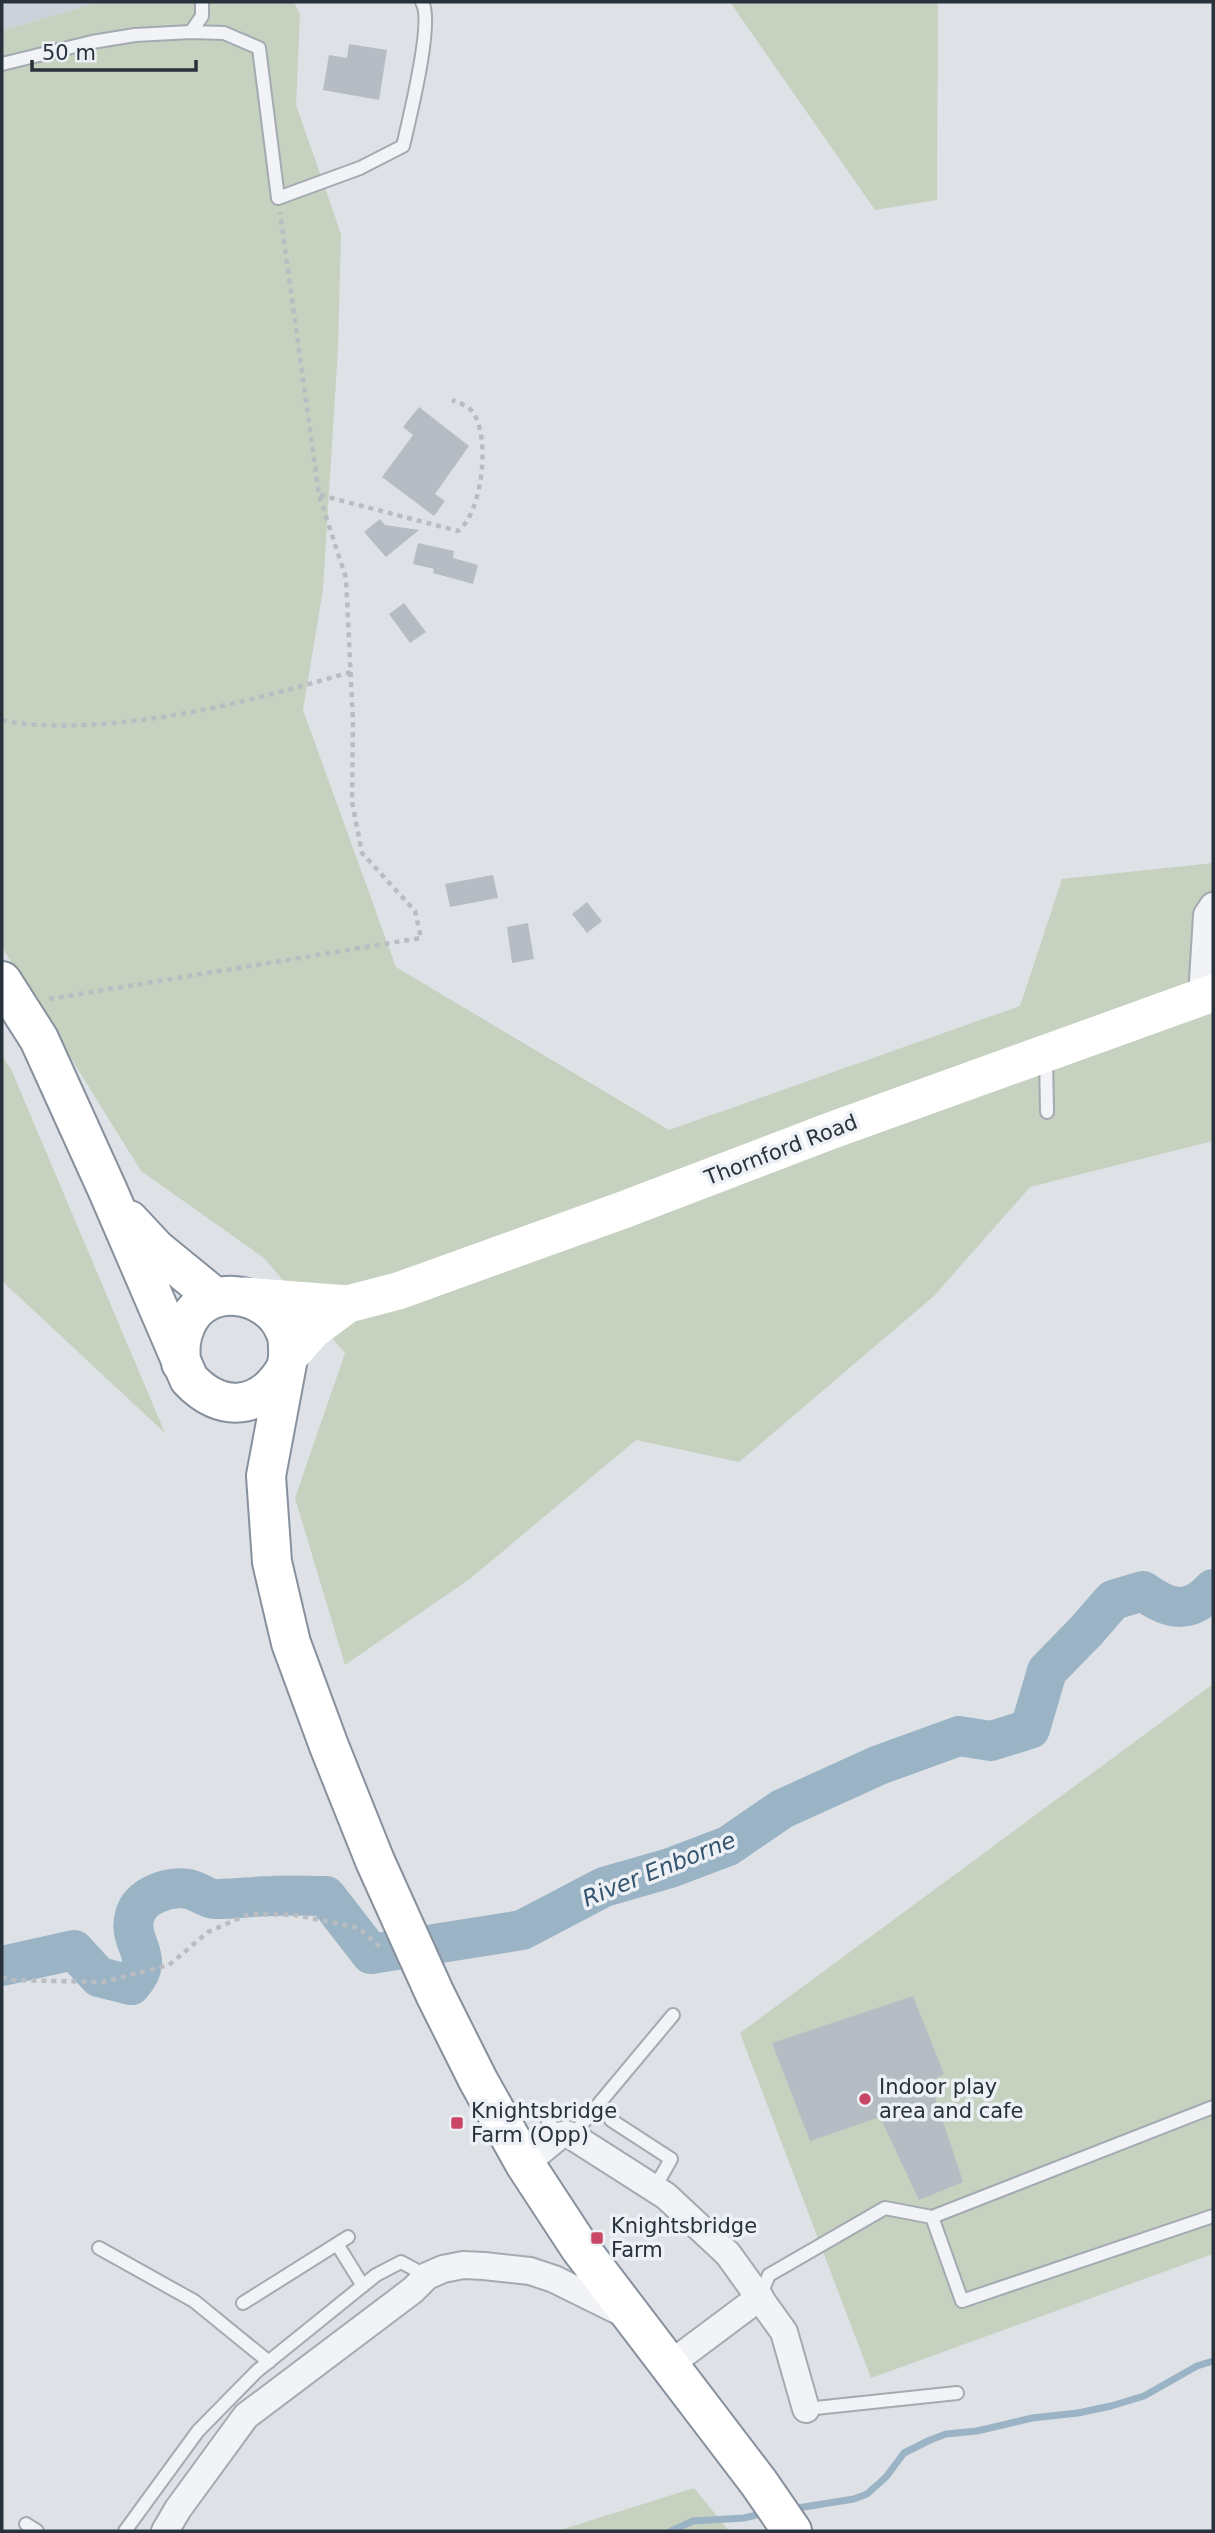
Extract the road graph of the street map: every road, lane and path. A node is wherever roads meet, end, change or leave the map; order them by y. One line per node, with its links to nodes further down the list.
1 (202, 2): 3 (lane)
2 (422, 2): 5 (lane)
3 (191, 32): 4 (lane); 5 (lane)
4 (2, 64)
5 (278, 198): 7 (path)
6 (452, 400): 7 (path)
7 (319, 495): 8 (path)
8 (351, 672): 9 (path); 11 (path)
9 (2, 720)
10 (1213, 906): 12 (street)
11 (9, 993): 15 (highway)
12 (1207, 995): 13 (street, Thornford Road)
13 (1046, 1052): 14 (lane); 17 (street, Thornford Road)
14 (1047, 1112)
15 (108, 1191): 16 (highway); 18 (highway)
16 (231, 1297): 17 (street, Thornford Road); 18 (highway); 19 (highway)
17 (348, 1304): 19 (street, Thornford Road)
18 (181, 1363): 20 (highway)
19 (287, 1363): 20 (highway); 21 (highway)
20 (218, 1401): 21 (highway)
21 (266, 1476): 28 (highway)
22 (387, 1953): 23 (path)
23 (2, 1977)
24 (673, 2015): 27 (lane)
25 (1213, 2107): 31 (lane)
26 (611, 2120): 29 (lane)
27 (560, 2131): 28 (street); 29 (street)
28 (525, 2164): 33 (highway)
29 (654, 2189): 37 (street)
30 (1213, 2216): 31 (lane)
31 (932, 2217): 37 (lane)
32 (99, 2248): 40 (lane)
33 (580, 2248): 34 (street); 39 (highway)
34 (530, 2271): 35 (street); 39 (street)
35 (427, 2276): 36 (lane); 47 (street)
36 (363, 2286): 38 (lane); 40 (lane)
37 (760, 2297): 41 (street); 43 (street)
38 (243, 2303)
39 (636, 2320): 41 (highway)
40 (269, 2362): 46 (lane)
41 (669, 2365): 48 (highway)
42 (957, 2393): 43 (lane)
43 (806, 2409)
44 (26, 2524): 45 (lane)
45 (37, 2531)
46 (125, 2531)
47 (165, 2531)
48 (792, 2531)

